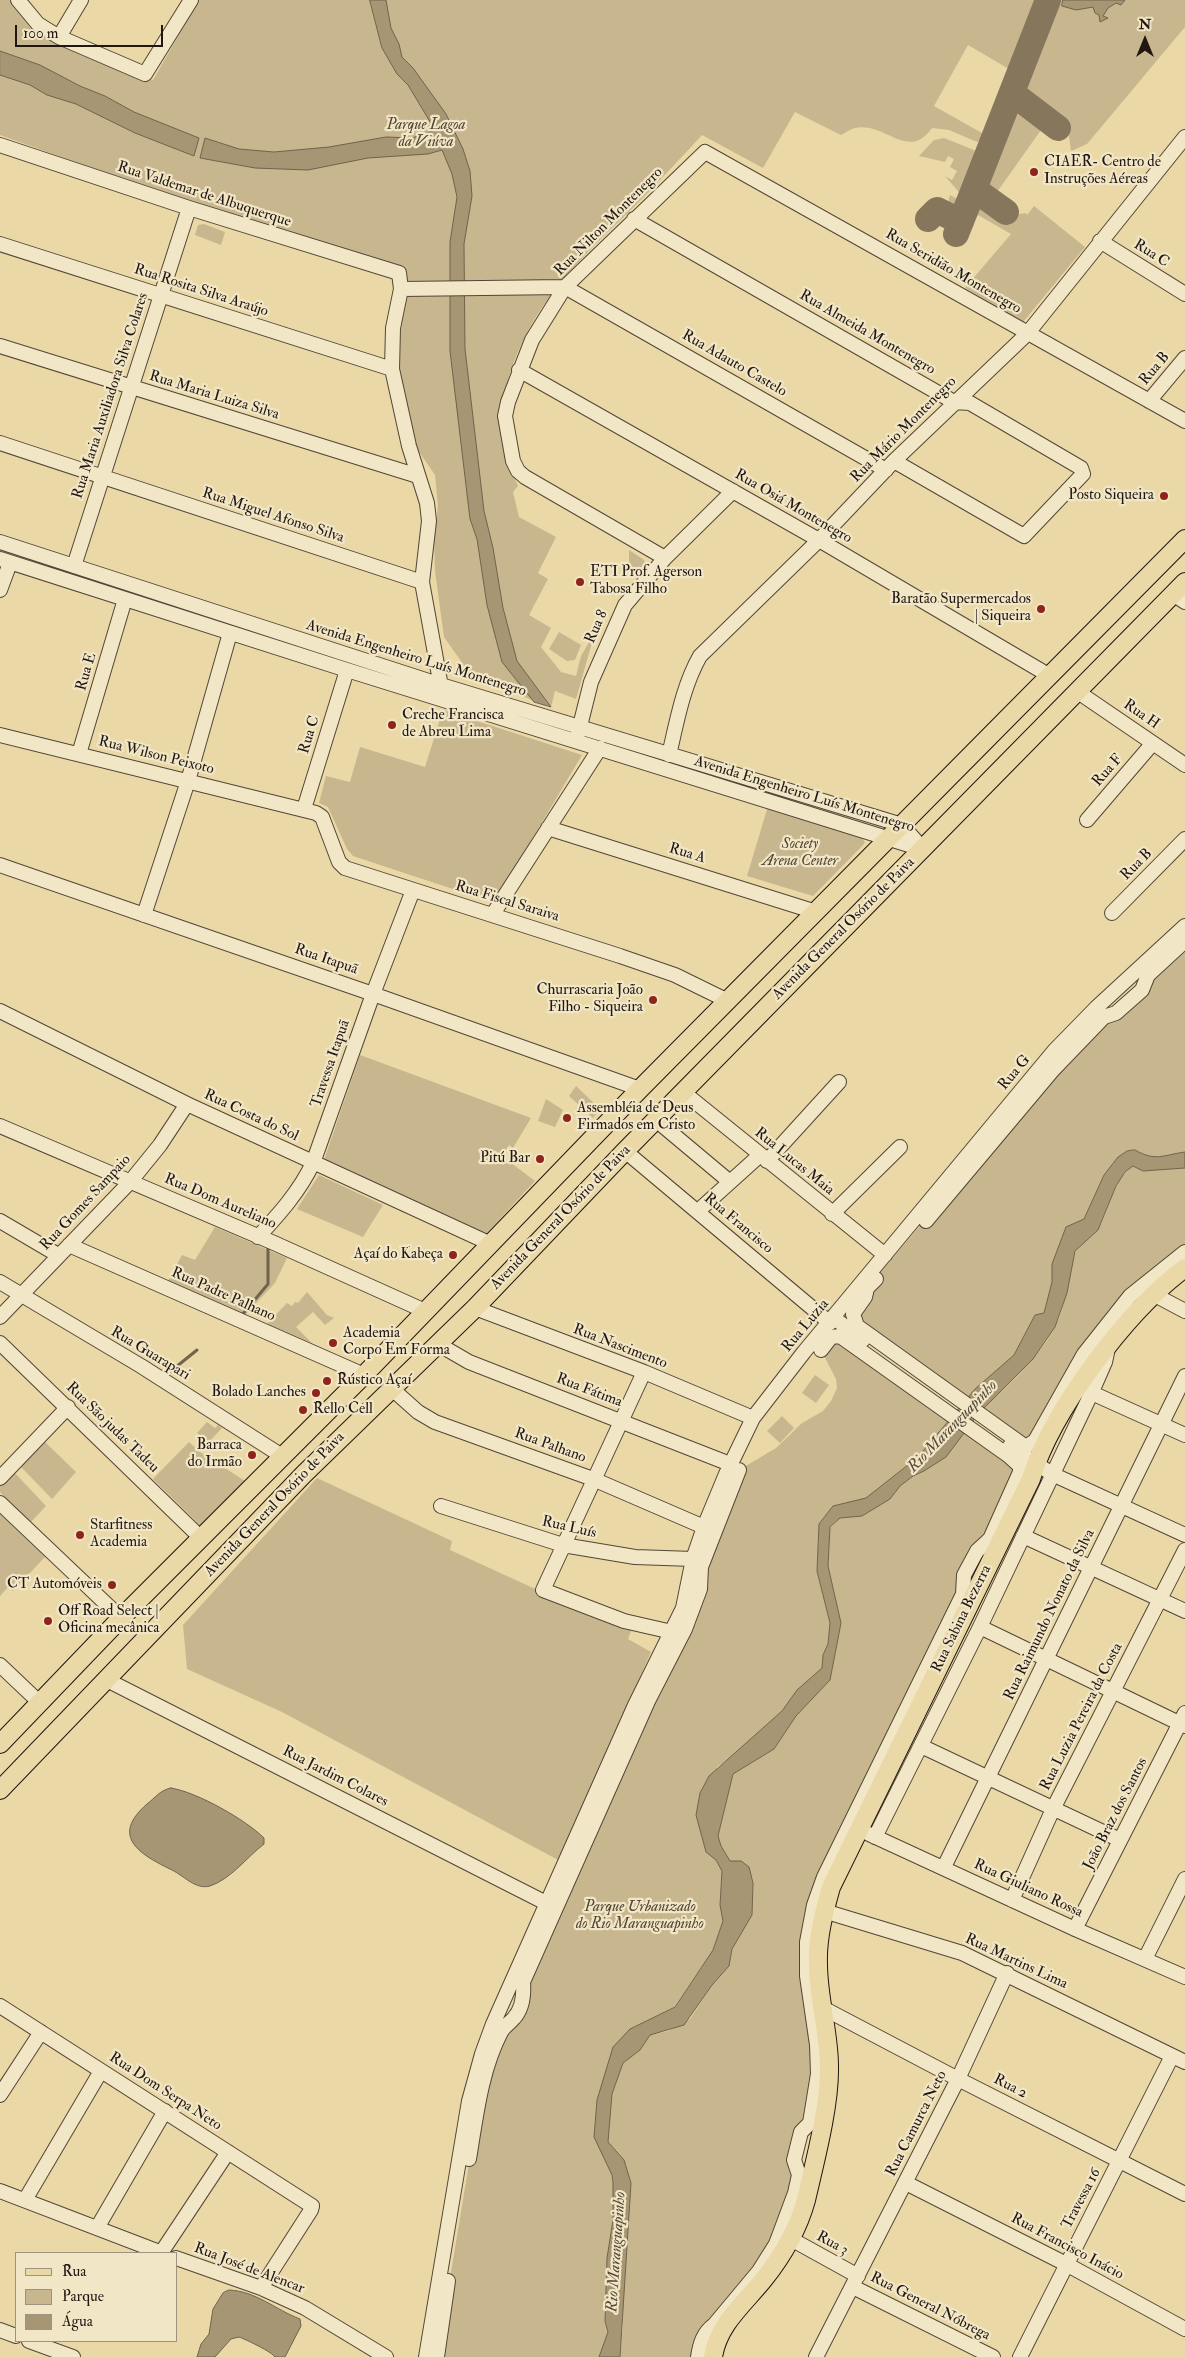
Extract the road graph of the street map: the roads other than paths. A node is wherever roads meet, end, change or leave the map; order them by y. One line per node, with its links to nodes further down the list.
1 (18, 0): 4 (street)
2 (81, 0): 4 (street)
3 (191, 0): 4 (street)
4 (58, 37)
5 (1185, 137): 10 (street, Rua Mário Montenegro)
6 (0, 145): 8 (street, Rua Valdemar de Albuquerque)
7 (705, 152): 9 (street, Rua Nilton Montenegro); 16 (street, Rua Seridião Montenegro)
8 (189, 208): 13 (street, Rua Valdemar de Albuquerque); 15 (street, Rua Maria Auxiliadora Silva Colares)
9 (634, 219): 12 (street, Rua Nilton Montenegro); 22 (street, Rua Almeida Montenegro)
10 (1100, 241): 14 (street, Rua C); 16 (street, Rua Mário Montenegro)
11 (0, 244): 15 (street, Rua Rosita Silva Araújo)
12 (566, 287): 13 (street); 20 (street, Rua Nilton Montenegro); 26 (street, Rua Adauto Castelo)
13 (401, 289): 19 (street)
14 (1185, 294)
15 (160, 295): 19 (street, Rua Rosita Silva Araújo); 21 (street, Rua Maria Auxiliadora Silva Colares)
16 (1027, 334): 22 (street, Rua Mário Montenegro); 23 (street, Rua Seridião Montenegro)
17 (0, 346): 21 (street, Rua Maria Luiza Silva)
18 (1185, 358): 23 (street, Rua B)
19 (392, 369): 27 (street)
20 (519, 370): 29 (street, Rua Osiá Montenegro); 34 (street, Rua Nilton Montenegro)
21 (131, 388): 27 (street, Rua Maria Luiza Silva); 28 (street, Rua Maria Auxiliadora Silva Colares)
22 (954, 402): 26 (street, Rua Mário Montenegro); 30 (street, Rua Almeida Montenegro)
23 (1149, 402): 24 (street, Rua Seridião Montenegro)
24 (1185, 421)
25 (0, 443): 28 (street, Rua Miguel Afonso Silva)
26 (890, 466): 30 (street, Rua Adauto Castelo); 32 (street, Rua Mário Montenegro)
27 (418, 476): 37 (street)
28 (103, 477): 36 (street, Rua Maria Auxiliadora Silva Colares); 37 (street, Rua Miguel Afonso Silva)
29 (733, 491): 32 (street, Rua Osiá Montenegro); 34 (street, Rua 8)
30 (1024, 536)
31 (1185, 539): 45 (main road, Avenida General Osório de Paiva)
32 (819, 540): 45 (street, Rua Osiá Montenegro); 55 (street, Rua Mário Montenegro)
33 (0, 542): 36 (street, Avenida Engenheiro Luís Montenegro)
34 (665, 558): 49 (street, Rua 8)
35 (5, 561): 38 (street); 40 (street, Avenida Engenheiro Luís Montenegro)
36 (74, 566): 41 (street, Avenida Engenheiro Luís Montenegro)
37 (422, 582): 46 (street)
38 (0, 590)
39 (1181, 593): 47 (main road, Avenida General Osório de Paiva)
40 (125, 599): 42 (street, Avenida Engenheiro Luís Montenegro); 54 (street, Rua E)
41 (213, 612): 42 (street); 46 (street, Avenida Engenheiro Luís Montenegro)
42 (208, 626): 43 (street, Avenida Engenheiro Luís Montenegro)
43 (230, 633): 44 (street, Avenida Engenheiro Luís Montenegro); 57 (street)
44 (347, 670): 48 (street, Avenida Engenheiro Luís Montenegro); 58 (street, Rua C)
45 (1050, 676): 61 (main road, Avenida General Osório de Paiva)
46 (441, 685): 48 (street); 49 (street, Avenida Engenheiro Luís Montenegro)
47 (1078, 692): 52 (street, Rua H); 63 (main road, Avenida General Osório de Paiva)
48 (443, 700): 51 (street, Avenida Engenheiro Luís Montenegro)
49 (580, 727): 51 (street, Rua 8); 55 (street, Avenida Engenheiro Luís Montenegro)
50 (0, 735): 54 (street, Rua Wilson Peixoto)
51 (576, 742): 53 (street, Avenida Engenheiro Luís Montenegro)
52 (1153, 743): 56 (street, Rua H); 59 (street, Rua F)
53 (600, 748): 60 (street); 61 (street, Avenida Engenheiro Luís Montenegro)
54 (80, 754): 57 (street, Rua Wilson Peixoto)
55 (669, 755): 61 (street, Avenida Engenheiro Luís Montenegro)
56 (1185, 765)
57 (188, 781): 58 (street, Rua Wilson Peixoto); 69 (street)
58 (304, 809): 65 (street, Rua Fiscal Saraiva)
59 (1086, 820)
60 (548, 828): 66 (street, Rua A); 68 (street)
61 (896, 831): 63 (street, Avenida Engenheiro Luís Montenegro); 66 (main road, Avenida General Osório de Paiva)
62 (1185, 839): 67 (street, Rua B)
63 (923, 849): 77 (main road, Avenida General Osório de Paiva)
64 (0, 865): 69 (street, Rua Itapuã)
65 (413, 890): 68 (street, Rua Fiscal Saraiva); 72 (street, Travessa Itapuã)
66 (816, 912): 73 (main road, Avenida General Osório de Paiva)
67 (1112, 913)
68 (493, 914): 73 (street, Rua Fiscal Saraiva)
69 (144, 915): 72 (street, Rua Itapuã)
70 (1185, 926): 95 (street, Rua G)
71 (1185, 941): 111 (street)
72 (373, 994): 76 (street, Rua Itapuã); 84 (street, Travessa Itapuã)
73 (728, 1002): 76 (main road, Avenida General Osório de Paiva)
74 (0, 1011): 78 (street, Rua Costa do Sol)
75 (839, 1082): 83 (street)
76 (640, 1089): 92 (main road, Avenida General Osório de Paiva)
77 (684, 1092): 79 (main road, Avenida General Osório de Paiva); 83 (street, Rua Lucas Maia)
78 (187, 1104): 84 (street, Rua Costa do Sol); 85 (street, Rua Gomes Sampaio)
79 (656, 1120): 82 (main road, Avenida General Osório de Paiva); 86 (street)
80 (0, 1126): 85 (street, Rua Dom Aureliano)
81 (900, 1147): 88 (street)
82 (625, 1151): 87 (street, Rua Francisco); 100 (main road, Avenida General Osório de Paiva)
83 (763, 1158): 86 (street); 88 (street, Rua Lucas Maia)
84 (313, 1163): 90 (street, Travessa Itapuã); 92 (street, Rua Costa do Sol)
85 (130, 1182): 90 (street, Rua Dom Aureliano); 91 (street, Rua Gomes Sampaio)
86 (730, 1182): 87 (street)
87 (698, 1212): 104 (street, Rua Francisco)
88 (832, 1214): 95 (street, Rua Lucas Maia)
89 (0, 1221): 94 (street)
90 (258, 1236): 101 (street, Rua Dom Aureliano)
91 (68, 1244): 94 (street, Rua Gomes Sampaio); 109 (street, Rua Padre Palhano)
92 (491, 1244): 101 (main road, Avenida General Osório de Paiva)
93 (1185, 1252): 119 (street)
94 (58, 1255): 99 (street, Rua Gomes Sampaio)
95 (885, 1255): 104 (street, Rua Luzia)
96 (1185, 1268): 98 (main road, Rua Sabina Bezerra)
97 (0, 1282): 99 (street, Rua Guarapari)
98 (1153, 1294): 102 (street); 113 (main road, Rua Sabina Bezerra)
99 (21, 1296): 103 (street, Rua Gomes Sampaio); 120 (street, Rua Guarapari)
100 (475, 1308): 106 (main road, Avenida General Osório de Paiva); 108 (street, Rua Nascimento)
101 (425, 1311): 109 (main road, Avenida General Osório de Paiva)
102 (1185, 1311)
103 (0, 1317)
104 (832, 1320): 111 (street, Rua Francisco); 115 (street, Rua Luzia)
105 (0, 1342): 114 (street, Rua São judas Tadeu)
106 (438, 1344): 112 (main road, Avenida General Osório de Paiva); 116 (street, Rua Fátima)
107 (821, 1350): 111 (street)
108 (644, 1372): 115 (street, Rua Nascimento); 116 (street)
109 (364, 1375): 120 (main road, Avenida General Osório de Paiva)
110 (1185, 1376): 117 (street, Rua Raimundo Nonato da Silva)
111 (916, 1379): 119 (street, Rua Francisco)
112 (391, 1388): 125 (street, Rua Palhano); 144 (main road, Avenida General Osório de Paiva)
113 (1084, 1390): 117 (street); 121 (main road, Rua Sabina Bezerra); 123 (street)
114 (68, 1407): 124 (street); 132 (street, Rua São judas Tadeu)
115 (753, 1418): 122 (street)
116 (621, 1420): 122 (street, Rua Fátima); 125 (street)
117 (1162, 1424): 118 (street); 128 (street, Rua Raimundo Nonato da Silva)
118 (1185, 1435)
119 (1004, 1442): 121 (street, Rua Francisco); 196 (street)
120 (282, 1456): 132 (main road, Avenida General Osório de Paiva)
121 (1036, 1464): 123 (street, Rua Francisco); 153 (main road, Rua Sabina Bezerra)
122 (735, 1467): 129 (street); 195 (street)
123 (1052, 1474): 128 (street, Rua Francisco); 131 (street)
124 (0, 1478)
125 (593, 1479): 129 (street, Rua Palhano); 133 (street)
126 (0, 1503): 139 (street)
127 (442, 1506): 133 (street, Rua Luís)
128 (1120, 1506): 130 (street, Rua Francisco); 136 (street, Rua Raimundo Nonato da Silva)
129 (704, 1527): 135 (street)
130 (1185, 1535)
131 (1022, 1536): 136 (street); 140 (street)
132 (201, 1538): 139 (main road, Avenida General Osório de Paiva)
133 (563, 1545): 135 (street, Rua Luís); 141 (street)
134 (1185, 1550): 137 (street, Rua Luzia Pereira da Costa)
135 (694, 1559): 141 (street)
136 (1091, 1567): 137 (street); 142 (street, Rua Raimundo Nonato da Silva)
137 (1161, 1600): 138 (street); 145 (street, Rua Luzia Pereira da Costa)
138 (1185, 1611)
139 (121, 1618): 146 (main road, Avenida General Osório de Paiva)
140 (980, 1627): 142 (street); 149 (street)
141 (672, 1632): 159 (street)
142 (1048, 1659): 145 (street); 150 (street, Rua Raimundo Nonato da Silva)
143 (0, 1665): 146 (street)
144 (107, 1680): 151 (main road, Avenida General Osório de Paiva); 159 (street, Rua Jardim Colares)
145 (1113, 1692): 147 (street); 152 (street, Rua Luzia Pereira da Costa)
146 (40, 1703): 148 (main road, Avenida General Osório de Paiva)
147 (1183, 1721): 155 (street, João Braz dos Santos)
148 (0, 1744)
149 (921, 1746): 150 (street); 154 (street)
150 (988, 1777): 152 (street); 156 (street, Rua Raimundo Nonato da Silva)
151 (0, 1790)
152 (1053, 1809): 155 (street); 158 (street, Rua Luzia Pereira da Costa)
153 (859, 1829): 154 (street, Rua Giuliano Rossa); 160 (main road, Rua Sabina Bezerra)
154 (875, 1837): 156 (street, Rua Giuliano Rossa)
155 (1120, 1840): 161 (street, João Braz dos Santos)
156 (944, 1867): 158 (street, Rua Giuliano Rossa)
157 (1185, 1879): 162 (street)
158 (1012, 1900): 161 (street, Rua Giuliano Rossa)
159 (548, 1904): 194 (street)
160 (824, 1912): 163 (street, Rua Martins Lima); 166 (main road, Rua Sabina Bezerra)
161 (1075, 1929): 162 (street, Rua Giuliano Rossa)
162 (1145, 1959): 164 (street, Rua Giuliano Rossa)
163 (1007, 1973): 168 (street, Rua Martins Lima); 171 (street, Rua Camurca Neto)
164 (1185, 1977)
165 (0, 2006): 167 (street, Rua Dom Serpa Neto)
166 (821, 2007): 171 (street, Rua 2); 181 (main road, Rua Sabina Bezerra)
167 (41, 2032): 170 (street, Rua Dom Serpa Neto); 172 (street)
168 (1172, 2056): 169 (street, Rua Martins Lima); 175 (street, Travessa 16)
169 (1185, 2062)
170 (101, 2071): 173 (street, Rua Dom Serpa Neto); 179 (street)
171 (958, 2079): 175 (street, Rua 2); 176 (street, Rua Camurca Neto)
172 (0, 2095)
173 (165, 2111): 174 (street, Rua Dom Serpa Neto); 180 (street)
174 (228, 2152): 183 (street); 187 (street, Rua Dom Serpa Neto)
175 (1121, 2161): 178 (street, Rua 2); 185 (street, Travessa 16)
176 (906, 2183): 185 (street, Rua Francisco Inácio); 186 (street, Rua Camurca Neto)
177 (0, 2191): 179 (street)
178 (1185, 2194)
179 (25, 2200): 180 (street)
180 (97, 2228): 182 (street)
181 (791, 2239): 186 (street, Rua 3); 197 (main road, Rua Sabina Bezerra)
182 (159, 2252)
183 (163, 2252)
184 (178, 2259): 187 (street, Rua José de Alencar)
185 (1066, 2264): 188 (street, Rua Francisco Inácio); 200 (street, Travessa 16)
186 (855, 2282): 198 (street, Rua Camurca Neto); 199 (street, Rua General Nóbrega)
187 (261, 2288): 193 (street, Rua José de Alencar)
188 (1185, 2328)
189 (0, 2330): 190 (street)
190 (15, 2336)
191 (32, 2342): 192 (street)
192 (73, 2357)
193 (386, 2357)
194 (426, 2357)
195 (436, 2357)
196 (698, 2357)
197 (713, 2357)
198 (816, 2357)
199 (993, 2357)
200 (1020, 2357)

